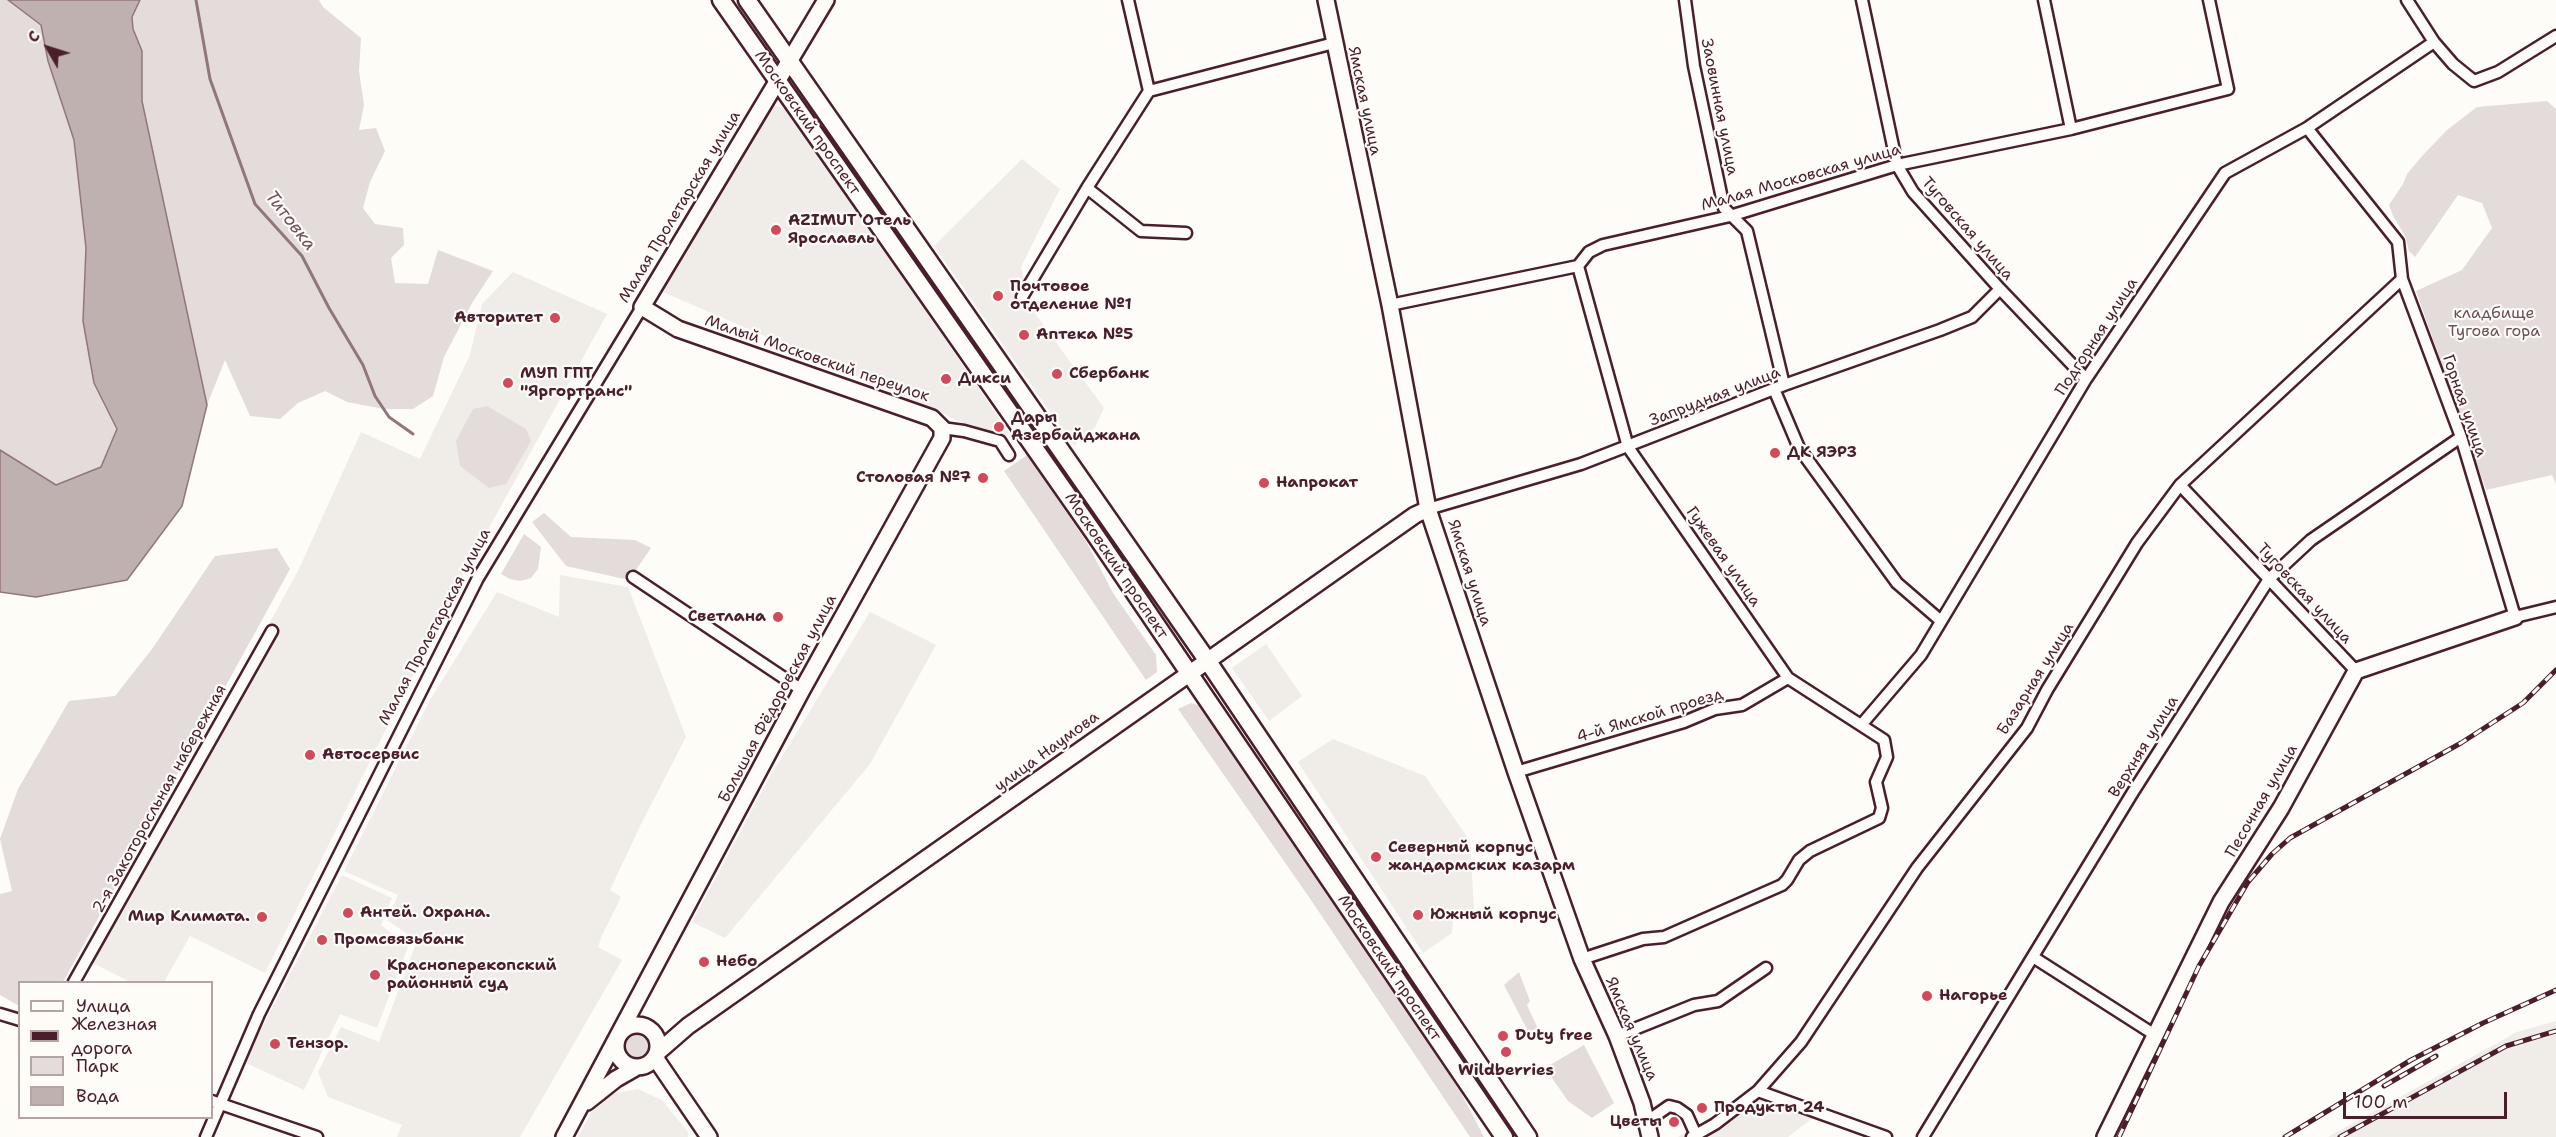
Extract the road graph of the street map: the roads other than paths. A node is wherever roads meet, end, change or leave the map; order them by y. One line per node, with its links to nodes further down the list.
1 (721, 0): 15 (main road, Московский проспект)
2 (747, 0): 14 (main road, Московский проспект)
3 (826, 0): 14 (street, Малая Пролетарская улица)
4 (1128, 0): 16 (street)
5 (1326, 0): 13 (street, Ямская улица)
6 (1685, 0): 21 (street, Заовинная улица)
7 (1862, 0): 19 (street, Туговская улица)
8 (2044, 0): 18 (street)
9 (2209, 0): 18 (street, Малая Московская улица)
10 (2407, 0): 12 (street)
11 (2556, 36): 12 (street)
12 (2434, 42): 17 (street, Подгорная улица)
13 (1334, 43): 16 (street); 27 (street, Ямская улица)
14 (789, 59): 15 (street, Малая Пролетарская улица); 43 (main road, Московский проспект)
15 (777, 79): 28 (street, Малая Пролетарская улица); 45 (main road, Московский проспект)
16 (1149, 91): 20 (street)
17 (2307, 128): 24 (street, Горная улица); 29 (street, Подгорная улица)
18 (2071, 129): 19 (street, Малая Московская улица)
19 (1897, 165): 21 (street, Малая Московская улица); 25 (street, Туговская улица)
20 (1087, 188): 22 (street); 26 (street)
21 (1730, 216): 23 (street, Малая Московская улица); 30 (street, Заовинная улица)
22 (1186, 233)
23 (1578, 266): 27 (street, Малая Московская улица); 33 (street, Гужевая улица)
24 (2402, 279): 32 (street, Горная улица); 35 (street, Базарная улица)
25 (2000, 289): 29 (street, Туговская улица); 30 (street, Запрудная улица)
26 (1022, 297)
27 (1390, 305): 36 (street, Ямская улица)
28 (642, 307): 31 (street, Малый Московский переулок); 66 (street, Малая Пролетарская улица)
29 (2086, 379): 41 (street, Подгорная улица)
30 (1779, 387): 33 (street, Запрудная улица); 41 (street, Заовинная улица)
31 (942, 429): 34 (street, Малый Московский переулок); 47 (street, Большая Фёдоровская улица)
32 (2461, 437): 38 (street, Верхняя улица); 40 (street, Горная улица)
33 (1628, 447): 36 (street, Запрудная улица); 46 (street, Гужевая улица)
34 (1009, 455)
35 (2180, 485): 38 (street, Туговская улица); 64 (street, Базарная улица)
36 (1428, 509): 43 (street, улица Наумова); 49 (street, Ямская улица)
37 (633, 577): 47 (street)
38 (2269, 579): 44 (street, Туговская улица); 50 (street, Верхняя улица)
39 (2556, 607): 40 (street)
40 (2514, 617): 44 (street)
41 (1941, 621): 48 (street, Подгорная улица)
42 (272, 631): 53 (street, 2-я Закоторосльная набережная)
43 (1207, 660): 45 (street, улица Наумова); 76 (main road, Московский проспект)
44 (2356, 671): 59 (street, Песочная улица)
45 (1189, 673): 57 (street, улица Наумова); 75 (main road, Московский проспект)
46 (1788, 678): 48 (street, Гужевая улица); 49 (street, 4-й Ямской проезд)
47 (802, 690): 54 (street, Большая Фёдоровская улица)
48 (1862, 724): 51 (street, Гужевая улица)
49 (1516, 772): 51 (street, Ямская улица)
50 (2033, 957): 59 (street); 78 (street, Верхняя улица)
51 (1582, 959): 61 (street, Ямская улица)
52 (1766, 968): 61 (street)
53 (75, 981)
54 (643, 988): 58 (street, Большая Фёдоровская улица); 60 (street, Большая Фёдоровская улица)
55 (0, 1014): 56 (street)
56 (18, 1019)
57 (688, 1026): 58 (street, улица Наумова); 62 (street, улица Наумова)
58 (650, 1029): 60 (street); 62 (street)
59 (2154, 1035): 79 (street, Песочная улица)
60 (618, 1036): 63 (street); 67 (street, Большая Фёдоровская улица)
61 (1617, 1036): 69 (street, Ямская улица)
62 (657, 1054): 63 (street); 65 (street)
63 (638, 1067): 65 (street); 67 (street, Большая Фёдоровская улица)
64 (1758, 1091): 71 (street, Базарная улица); 77 (street)
65 (680, 1094): 70 (street)
66 (216, 1102): 73 (street)
67 (576, 1115): 74 (street, Большая Фёдоровская улица)
68 (211, 1119): 72 (street, Малая Пролетарская улица)
69 (1648, 1129): 71 (street)
70 (708, 1136)
71 (1694, 1136)
72 (206, 1137)
73 (317, 1137)
74 (564, 1137)
75 (1504, 1137)
76 (1528, 1137)
77 (1886, 1137)
78 (1923, 1137)
79 (2105, 1137)

